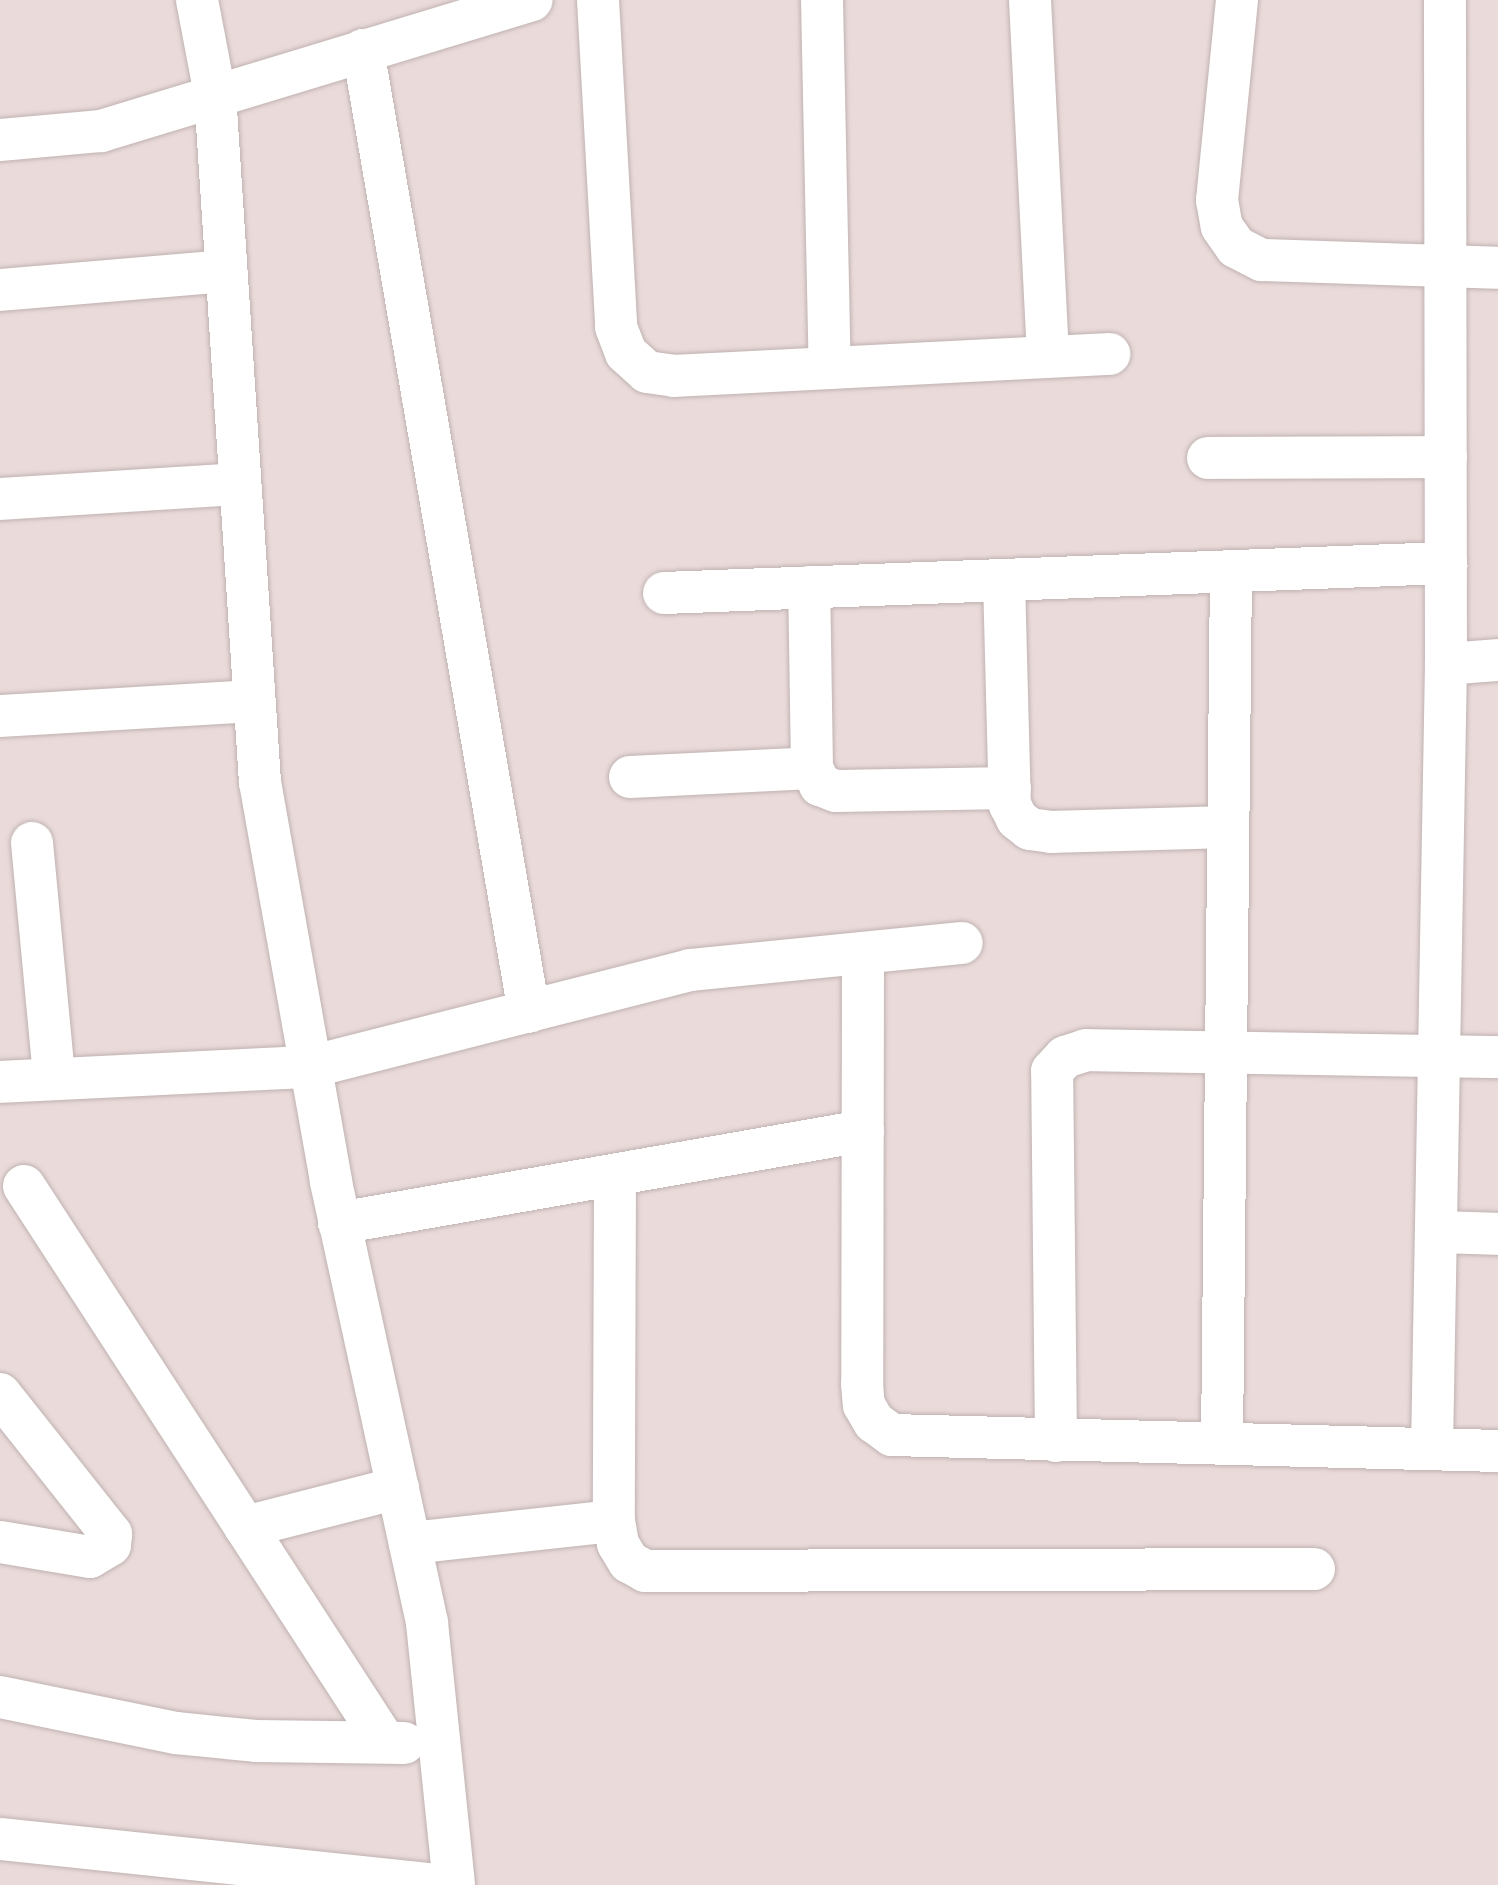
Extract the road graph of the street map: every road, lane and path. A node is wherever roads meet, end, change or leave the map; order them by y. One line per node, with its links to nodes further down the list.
1 (197, 0): 9 (street)
2 (532, 0): 8 (street)
3 (598, 0): 17 (street)
4 (822, 0): 17 (street)
5 (1030, 0): 16 (street)
6 (1237, 0): 11 (street)
7 (1445, 0): 11 (street)
8 (363, 50): 9 (street); 38 (street)
9 (215, 94): 10 (street); 13 (street)
10 (0, 140)
11 (1446, 267): 12 (street); 19 (street)
12 (1498, 268)
13 (226, 272): 14 (street); 20 (street)
14 (0, 290)
15 (1110, 354): 16 (street)
16 (1048, 358): 17 (street)
17 (830, 368)
18 (1208, 458): 19 (street)
19 (1446, 458): 22 (street)
20 (240, 484): 21 (street); 29 (street)
21 (0, 500)
22 (1446, 563): 23 (street); 28 (street)
23 (1230, 571): 24 (street); 34 (street)
24 (1004, 580): 25 (street); 33 (street)
25 (809, 587): 26 (street); 31 (street)
26 (664, 593)
27 (1498, 660): 28 (street)
28 (1446, 664): 40 (street)
29 (254, 702): 30 (street); 42 (street)
30 (0, 716)
31 (812, 768): 32 (street); 33 (street)
32 (630, 777)
33 (1010, 788): 34 (street)
34 (1227, 827): 39 (street)
35 (32, 843): 43 (street)
36 (962, 943): 37 (street)
37 (863, 953): 38 (street); 45 (street)
38 (529, 1012): 42 (street)
39 (1223, 1052): 40 (street); 52 (street); 53 (street)
40 (1440, 1056): 41 (street); 49 (street)
41 (1498, 1057)
42 (310, 1068): 43 (street); 48 (street)
43 (54, 1076): 44 (street)
44 (0, 1082)
45 (863, 1131): 46 (street); 52 (street)
46 (615, 1175): 48 (street); 57 (street)
47 (24, 1186): 58 (street)
48 (340, 1223): 56 (street)
49 (1436, 1232): 50 (street); 54 (street)
50 (1498, 1234)
51 (0, 1394): 59 (street)
52 (1056, 1441): 53 (street)
53 (1222, 1444): 54 (street)
54 (1432, 1449): 55 (street)
55 (1498, 1451)
56 (398, 1488): 58 (street); 60 (street)
57 (614, 1522): 60 (street); 61 (street)
58 (244, 1527): 63 (street)
59 (0, 1542)
60 (410, 1543): 64 (street)
61 (1314, 1569)
62 (0, 1697): 63 (street)
63 (385, 1742): 64 (street)
64 (440, 1745): 68 (street)
65 (0, 1839): 66 (street)
66 (168, 1871): 67 (street)
67 (440, 1885)
68 (454, 1885)

